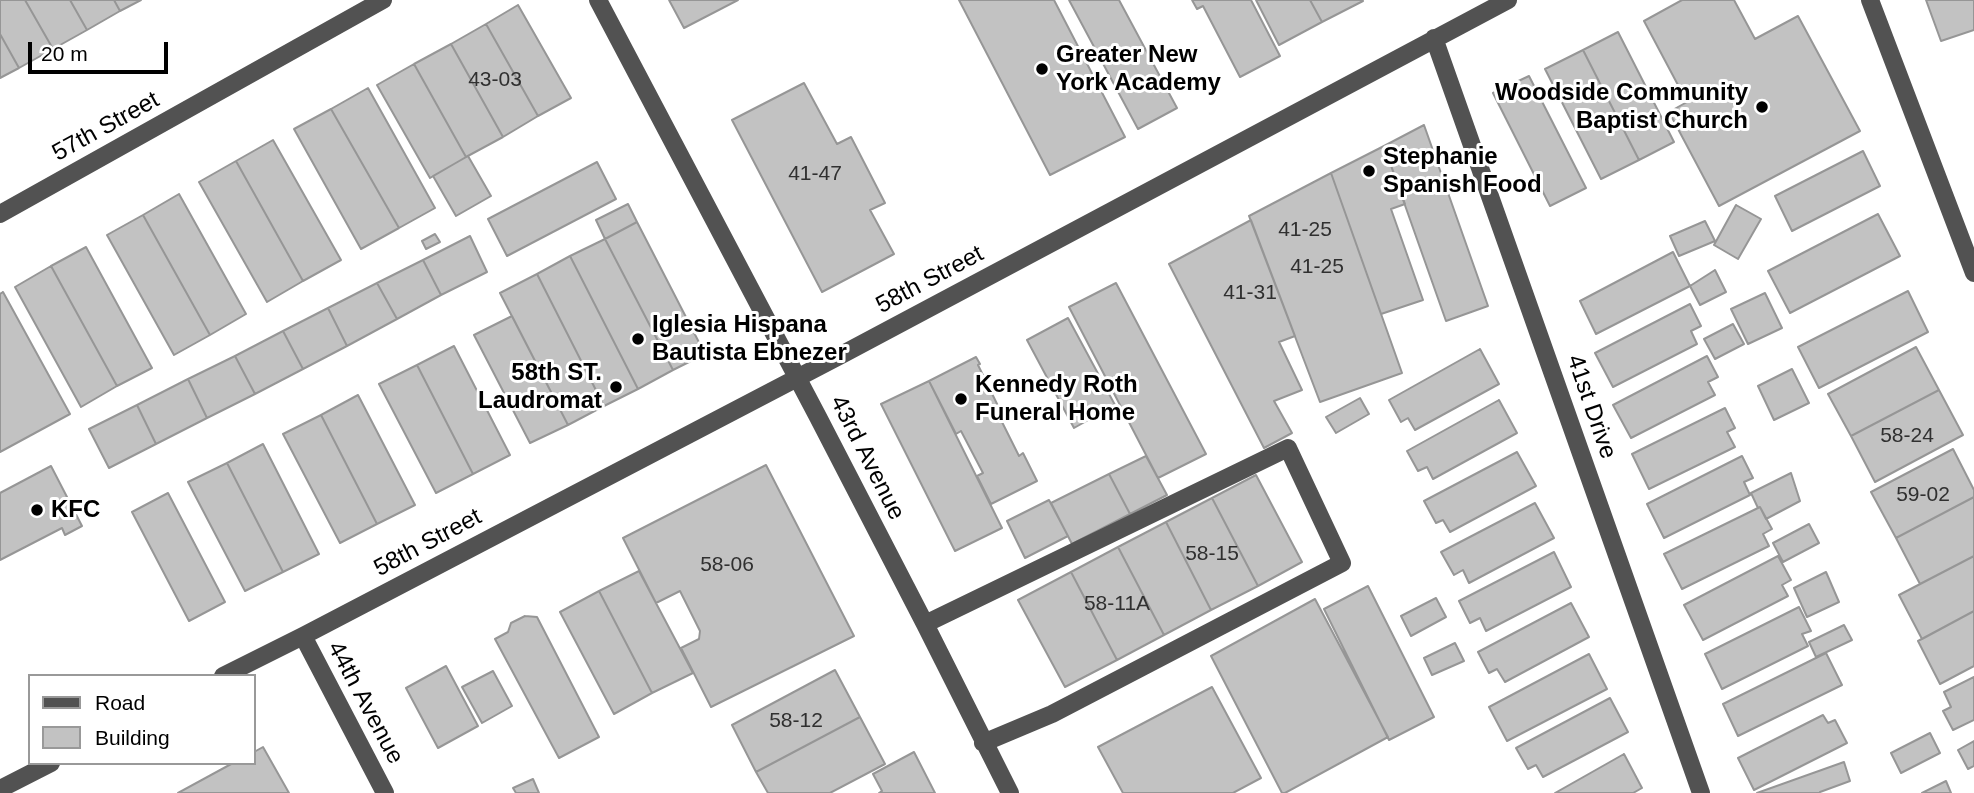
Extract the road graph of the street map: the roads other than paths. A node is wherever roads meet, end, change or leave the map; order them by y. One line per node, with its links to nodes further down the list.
1 (383, 0): 6 (street, 57th Street)
2 (598, 0): 8 (street, 43rd Avenue)
3 (1508, 0): 5 (street, 58th Street)
4 (1870, 0): 7 (street)
5 (1434, 38): 8 (street, 58th Street); 17 (street, 41st Drive)
6 (0, 214)
7 (1974, 273)
8 (797, 378): 9 (street, 43rd Avenue); 10 (street, 58th Street)
9 (925, 624): 12 (street, 43rd Avenue); 12 (street)
10 (303, 636): 11 (street, 58th Street); 15 (street, 44th Avenue)
11 (227, 674)
12 (984, 743): 16 (street, 43rd Avenue)
13 (47, 765): 14 (street)
14 (0, 789)
15 (384, 793)
16 (1010, 793)
17 (1701, 793)

